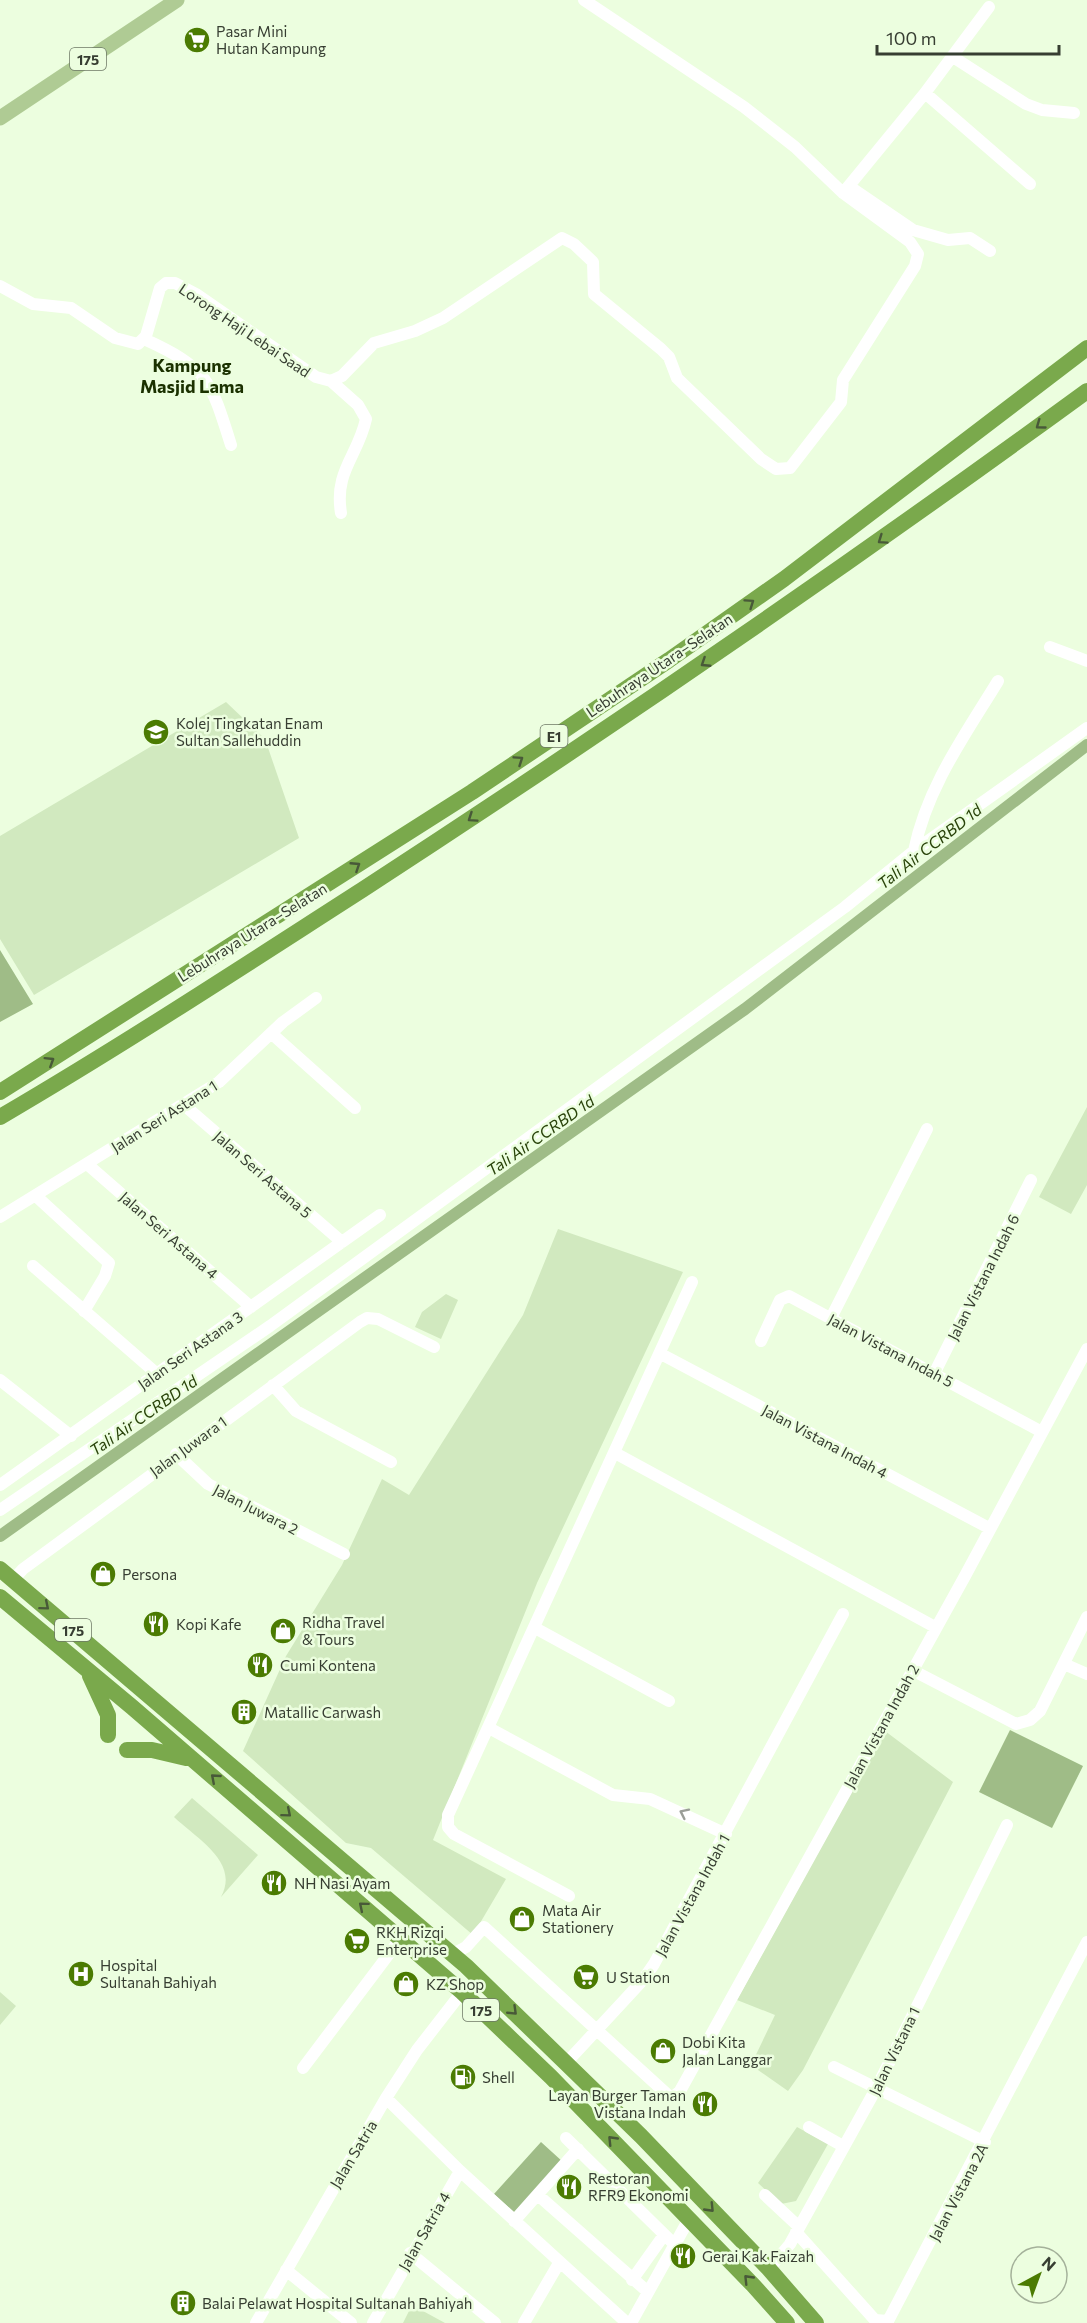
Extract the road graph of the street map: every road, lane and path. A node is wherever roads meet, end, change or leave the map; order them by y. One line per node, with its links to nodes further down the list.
1 (177, 0): 7 (main road, 175)
2 (584, 0): 9 (street)
3 (989, 7): 4 (street)
4 (952, 57): 5 (street); 6 (street)
5 (925, 93): 8 (street); 9 (street)
6 (1074, 113)
7 (0, 118)
8 (1030, 184)
9 (847, 190): 10 (street); 14 (street, Lorong Haji Lebai Saad)
10 (990, 251)
11 (0, 286): 12 (street)
12 (144, 339): 14 (street, Lorong Haji Lebai Saad); 16 (street)
13 (1087, 348): 25 (highway, Lebuhraya Utara–Selatan / E1, one-way to 13)
14 (331, 381): 17 (street)
15 (1087, 391): 28 (highway, Lebuhraya Utara–Selatan / E1, one-way to 28)
16 (231, 445)
17 (341, 513)
18 (1050, 647): 19 (street)
19 (1087, 661)
20 (998, 681): 22 (street)
21 (1087, 728): 22 (street)
22 (914, 850): 55 (street)
23 (316, 998): 24 (street, Jalan Seri Astana 1)
24 (271, 1033): 26 (street, Jalan Seri Astana 1); 27 (street)
25 (0, 1092)
26 (184, 1105): 30 (street, Jalan Seri Astana 1); 35 (street, Jalan Seri Astana 5)
27 (355, 1108)
28 (0, 1117)
29 (927, 1129): 40 (street)
30 (87, 1164): 32 (street, Jalan Seri Astana 1); 38 (street, Jalan Seri Astana 4)
31 (1031, 1180): 46 (street, Jalan Vistana Indah 6)
32 (36, 1196): 34 (street, Jalan Seri Astana 1); 39 (street)
33 (380, 1215): 35 (street, Jalan Seri Astana 3)
34 (0, 1217)
35 (342, 1242): 38 (street, Jalan Seri Astana 3)
36 (33, 1266): 39 (street)
37 (692, 1282): 44 (street)
38 (251, 1307): 45 (street, Jalan Seri Astana 3)
39 (84, 1311): 45 (street)
40 (831, 1318): 41 (street, Jalan Vistana Indah 5); 46 (street, Jalan Vistana Indah 5)
41 (760, 1341)
42 (435, 1347): 48 (street, Jalan Juwara 1)
43 (1085, 1353): 49 (street, Jalan Vistana Indah 2)
44 (661, 1354): 51 (street); 56 (street, Jalan Vistana Indah 4)
45 (156, 1373): 50 (street, Jalan Seri Astana 3)
46 (934, 1374): 49 (street, Jalan Vistana Indah 5)
47 (0, 1380): 50 (street)
48 (273, 1385): 52 (street, Jalan Juwara 1); 53 (street)
49 (1042, 1432): 56 (street, Jalan Vistana Indah 2)
50 (70, 1436): 54 (street, Jalan Seri Astana 3)
51 (615, 1454): 62 (street); 63 (street)
52 (176, 1455): 57 (street, Jalan Juwara 2); 58 (street, Jalan Juwara 1)
53 (391, 1462)
54 (0, 1485)
55 (0, 1510)
56 (990, 1528): 63 (street, Jalan Vistana Indah 2)
57 (344, 1554)
58 (6, 1574): 68 (highway, 175, one-way to 68)
59 (0, 1597): 65 (highway, 175)
60 (843, 1614): 78 (street, Jalan Vistana Indah 1)
61 (1087, 1617): 64 (street)
62 (535, 1628): 69 (street); 73 (street)
63 (935, 1628): 66 (street, Jalan Vistana Indah 2)
64 (1064, 1664): 66 (street); 67 (street)
65 (86, 1669): 70 (highway, 175); 74 (highway)
66 (912, 1670): 84 (street, Jalan Vistana Indah 2)
67 (1087, 1674)
68 (146, 1692): 70 (highway); 71 (highway, 175)
69 (669, 1701)
70 (132, 1707): 72 (highway, 175)
71 (164, 1707): 72 (highway); 82 (highway, 175, one-way to 82)
72 (150, 1722): 76 (highway, 175)
73 (489, 1728): 78 (street, one-way to 73); 79 (street)
74 (108, 1735)
75 (127, 1750): 76 (highway)
76 (196, 1761): 80 (highway, 175, one-way to 76)
77 (1007, 1825): 88 (street, Jalan Vistana 1)
78 (726, 1834): 84 (street, Jalan Vistana Indah 1)
79 (569, 1896)
80 (401, 1938): 83 (highway, 175); 87 (street)
81 (1087, 1942): 92 (street, Jalan Vistana 2A)
82 (451, 1955): 84 (street); 85 (highway, 175, one-way to 85)
83 (462, 1992): 89 (street, Jalan Satria); 98 (highway, 175, one-way to 83)
84 (598, 2030): 85 (street, Jalan Vistana Indah 1)
85 (567, 2062): 105 (highway, 175, one-way to 105)
86 (834, 2067): 88 (street)
87 (303, 2068)
88 (877, 2087): 92 (street); 93 (street, Jalan Vistana 1)
89 (386, 2098): 95 (street); 106 (street, Jalan Satria)
90 (809, 2127): 93 (street)
91 (566, 2138): 94 (street)
92 (985, 2142): 100 (street, Jalan Vistana 2A)
93 (843, 2146): 100 (street, Jalan Vistana 1)
94 (578, 2150): 97 (street); 101 (street)
95 (460, 2171): 99 (street); 103 (street, Jalan Satria 4)
96 (765, 2195): 100 (street)
97 (539, 2196): 99 (street); 107 (street)
98 (689, 2219): 102 (street); 115 (highway, 175, one-way to 98)
99 (514, 2221): 104 (street)
100 (797, 2229): 105 (street, Jalan Vistana 1)
101 (664, 2235): 102 (street); 107 (street)
102 (675, 2245): 108 (street)
103 (410, 2253): 111 (street, Jalan Satria 4); 112 (street)
104 (559, 2263): 113 (street); 114 (street)
105 (769, 2269): 116 (highway, 175)
106 (286, 2270): 109 (street, Jalan Satria); 110 (street)
107 (632, 2280): 108 (street)
108 (648, 2292): 114 (street)
109 (256, 2323)
110 (351, 2323)
111 (373, 2323)
112 (495, 2323)
113 (524, 2323)
114 (629, 2323)
115 (787, 2323)
116 (816, 2323)

